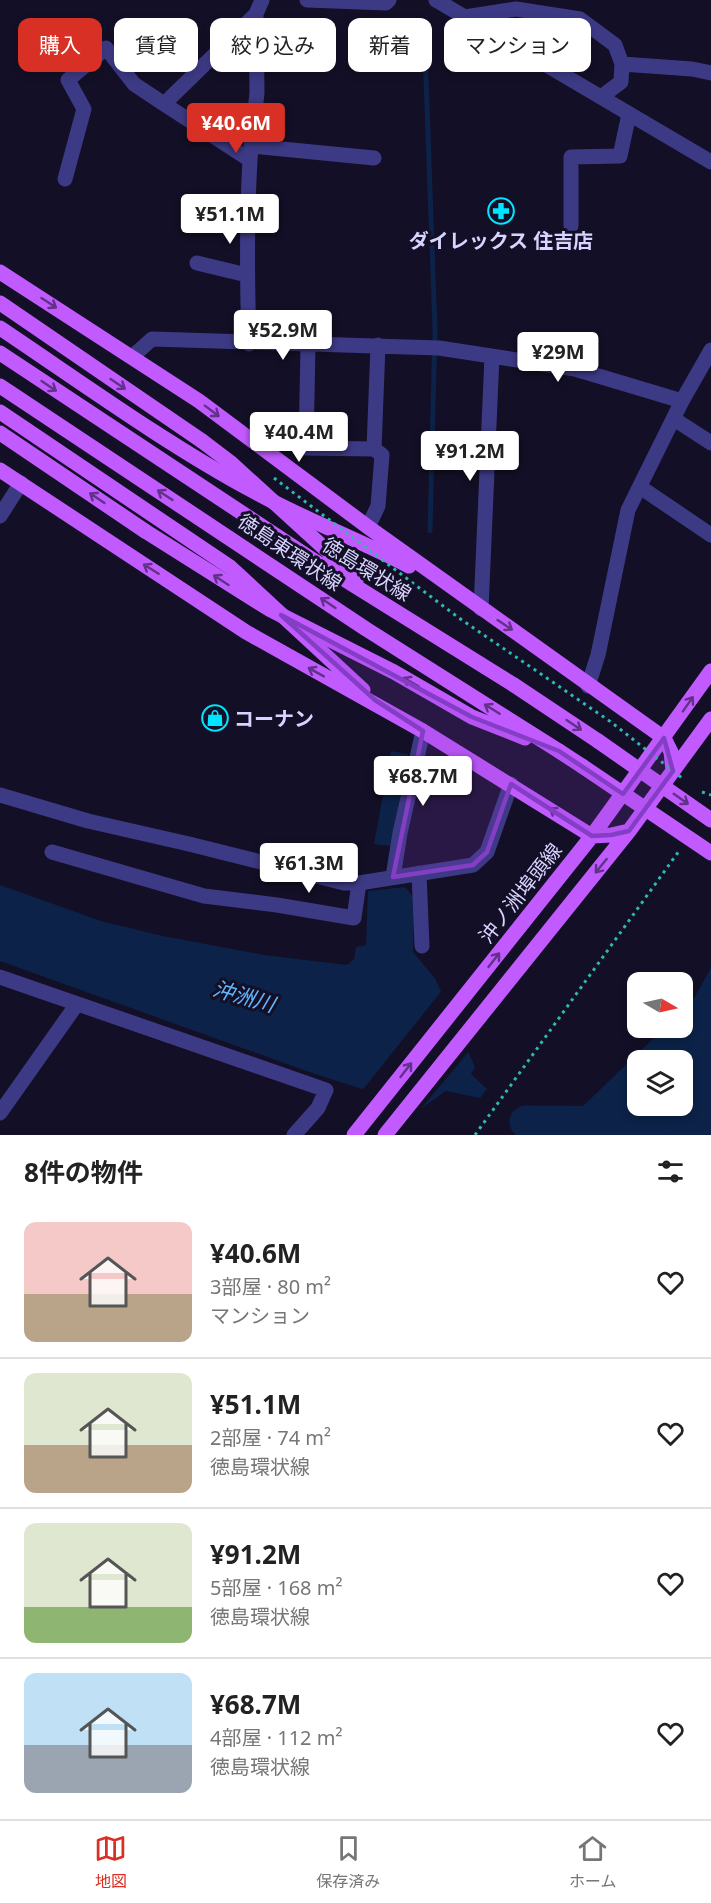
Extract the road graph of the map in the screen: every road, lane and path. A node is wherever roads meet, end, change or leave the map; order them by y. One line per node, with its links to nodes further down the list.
1 (307, 0): 2 (street)
2 (389, 0)
3 (436, 0): 5 (street)
4 (259, 7): 9 (street); 11 (street)
5 (465, 17): 6 (street); 8 (street)
6 (622, 64): 7 (street); 8 (street)
7 (711, 73)
8 (601, 97): 10 (street)
9 (164, 104): 11 (street); 14 (street)
10 (629, 114): 13 (street); 15 (street)
11 (250, 153): 12 (street); 18 (street)
12 (374, 158)
13 (711, 162)
14 (65, 179)
15 (571, 226)
16 (197, 263): 18 (street)
17 (0, 272): 27 (main road, 徳島環状線, one-way to 27)
18 (247, 275): 21 (street)
19 (0, 303): 44 (main road, one-way to 44, bridge)
20 (0, 328): 42 (main road)
21 (249, 344): 22 (street); 27 (street)
22 (308, 345): 23 (street); 34 (street)
23 (378, 345): 26 (street); 34 (street)
24 (711, 351): 29 (street)
25 (0, 353): 44 (main road, 徳島環状線, one-way to 44, bridge)
26 (492, 356): 29 (street); 42 (street)
27 (133, 357): 40 (main road, 徳島環状線, one-way to 40)
28 (0, 386): 49 (main road, 徳島東環状線, one-way to 28, bridge)
29 (682, 401): 31 (street)
30 (0, 412): 47 (main road)
31 (674, 418): 33 (street); 38 (street)
32 (0, 433): 49 (main road, one-way to 32, bridge)
33 (711, 443)
34 (374, 449): 40 (street)
35 (0, 470): 37 (main road)
36 (266, 472): 51 (path, bridge)
37 (21, 483): 39 (street); 47 (main road, one-way to 37)
38 (640, 487): 41 (street); 45 (street)
39 (0, 516)
40 (368, 527): 42 (main road, 徳島環状線)
41 (711, 535)
42 (481, 609): 45 (main road, 徳島環状線, one-way to 45)
43 (711, 671): 48 (main road, 沖ノ洲埠頭線, one-way to 43)
44 (514, 685): 56 (main road, 徳島環状線, one-way to 56, bridge)
45 (588, 686): 48 (main road, 徳島環状線)
46 (711, 719): 50 (main road)
47 (419, 729): 52 (main road); 63 (street)
48 (664, 738): 50 (main road); 58 (main road, 沖ノ洲埠頭線)
49 (559, 751): 61 (main road, bridge)
50 (673, 771): 57 (main road)
51 (689, 783)
52 (511, 784): 58 (main road, one-way to 52); 62 (street)
53 (698, 790): 55 (path, bridge)
54 (0, 795): 64 (street)
55 (711, 795)
56 (711, 820)
57 (629, 831): 58 (main road); 69 (main road, one-way to 69)
58 (592, 836): 71 (main road, 沖ノ洲埠頭線, one-way to 58)
59 (682, 846): 72 (path)
60 (52, 852): 64 (street)
61 (711, 853)
62 (419, 873): 63 (street); 65 (street)
63 (393, 877): 64 (street)
64 (359, 883)
65 (422, 946)
66 (0, 977): 67 (street)
67 (77, 1004): 68 (street); 70 (street)
68 (0, 1113)
69 (389, 1130)
70 (294, 1135)
71 (354, 1135)
72 (475, 1135)

